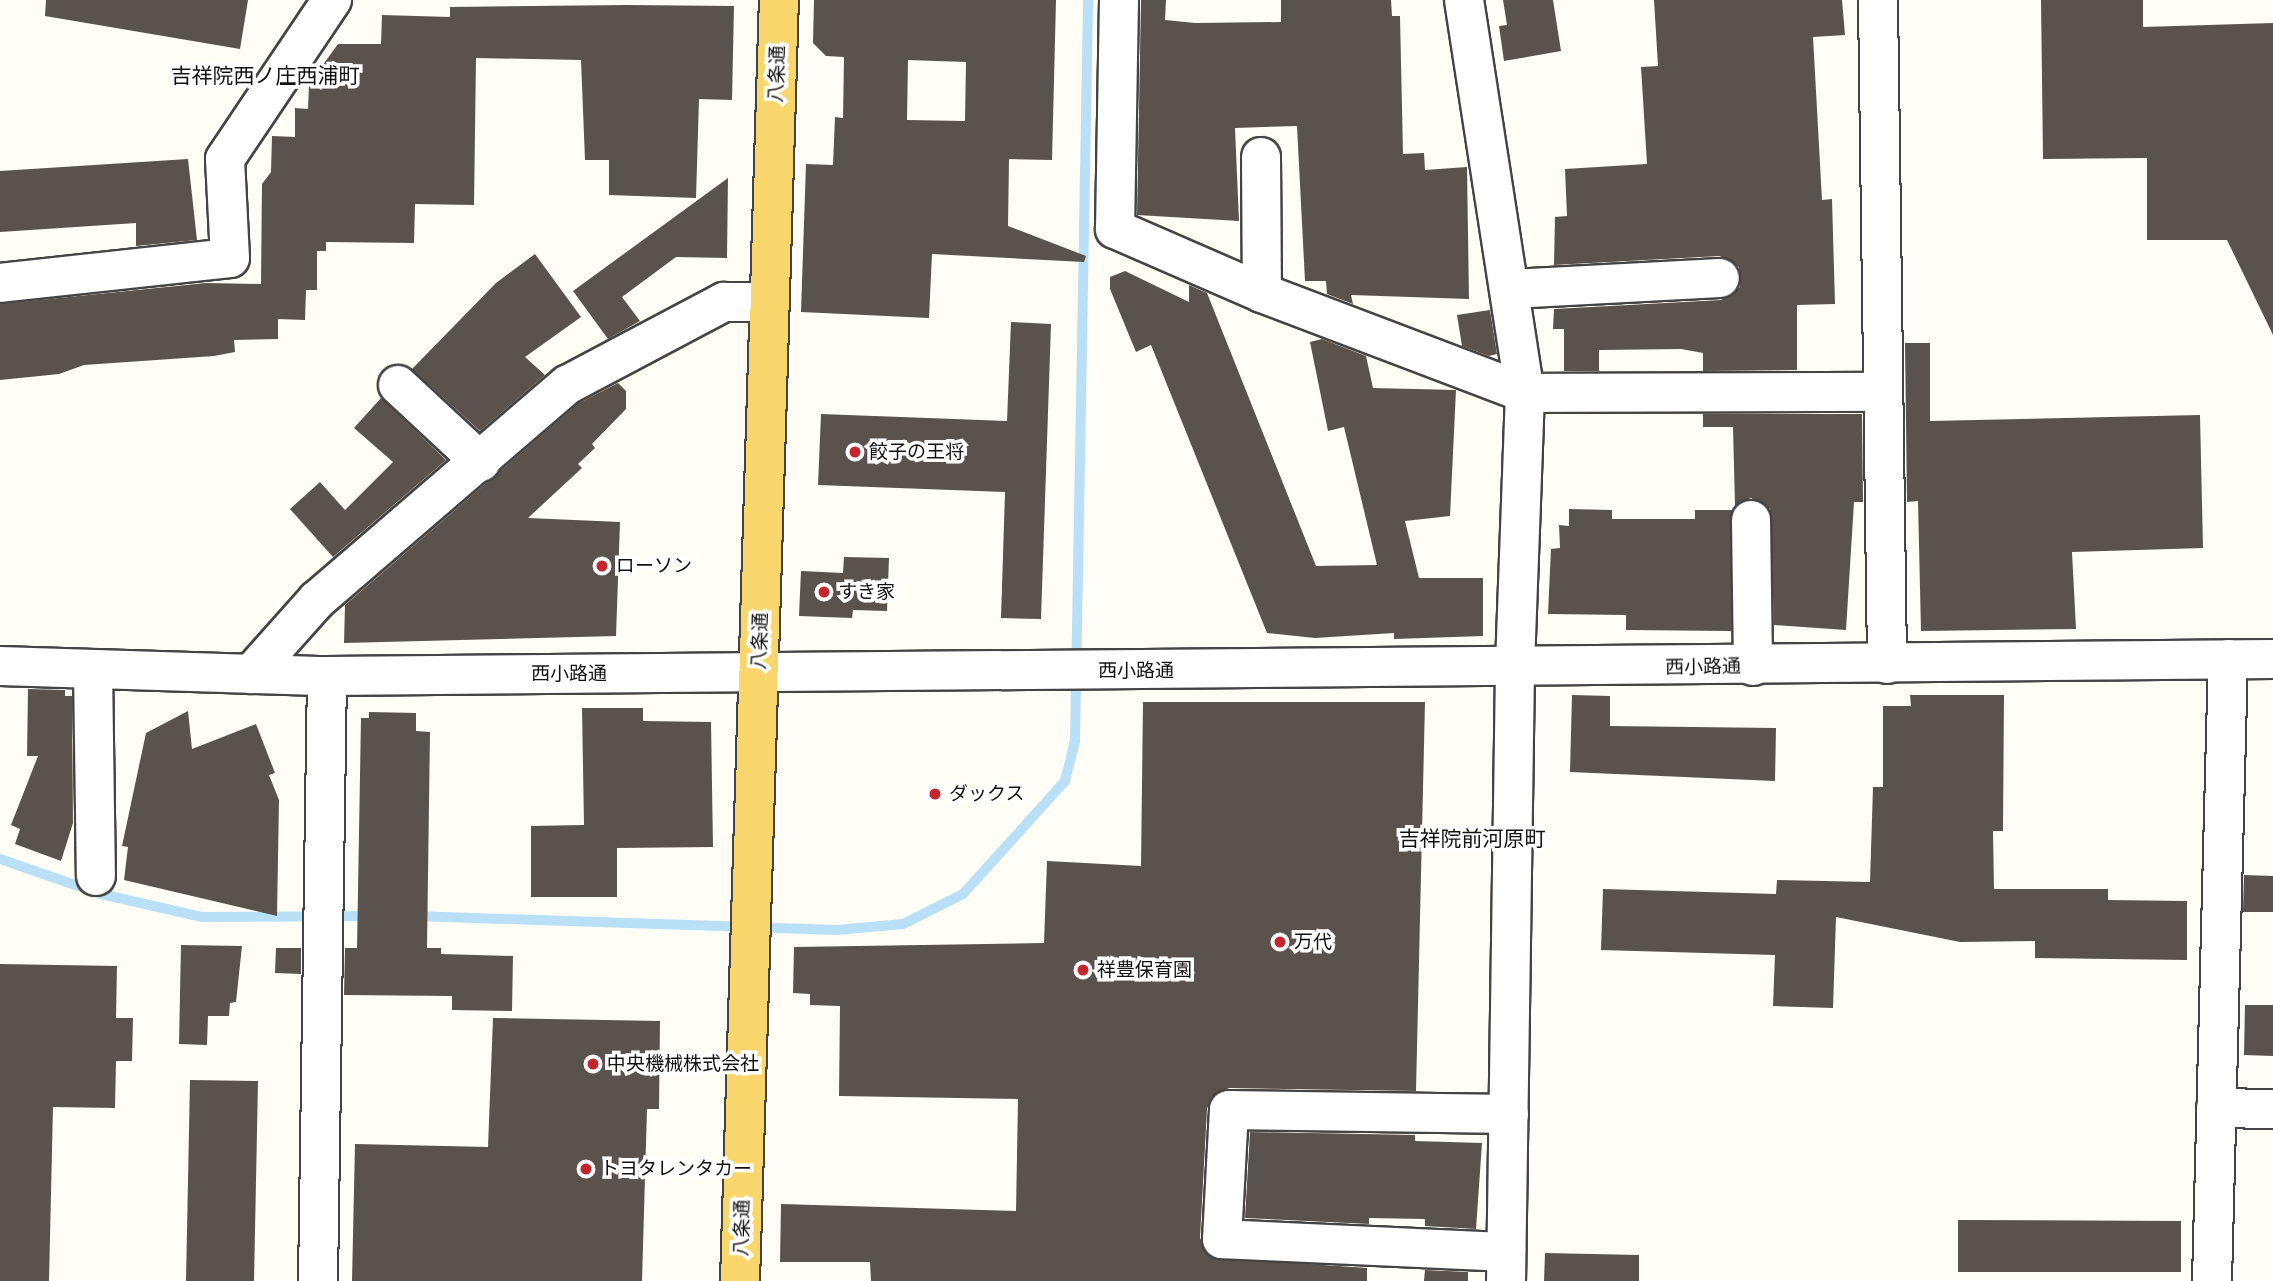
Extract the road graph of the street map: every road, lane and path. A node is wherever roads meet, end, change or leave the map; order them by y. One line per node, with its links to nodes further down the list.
1 (332, 0): 8 (street)
2 (779, 0): 11 (main road, 八条通)
3 (1119, 0): 10 (street)
4 (1464, 0): 9 (street)
5 (1878, 0): 13 (street)
6 (1261, 157): 10 (street)
7 (1720, 278): 9 (street)
8 (0, 284)
9 (1511, 289): 14 (street)
10 (1262, 293): 14 (street)
11 (770, 302): 15 (street); 24 (main road, 八条通)
12 (398, 385): 15 (street)
13 (1883, 391): 14 (street); 19 (street)
14 (1525, 393): 23 (street)
15 (481, 463): 25 (street)
16 (1751, 520): 21 (street)
17 (2273, 659): 18 (street, 西小路通)
18 (2228, 660): 19 (street, 西小路通); 28 (street)
19 (1887, 664): 21 (street, 西小路通)
20 (0, 666): 22 (street, 西小路通)
21 (1753, 666): 23 (street, 西小路通)
22 (93, 669): 25 (street, 西小路通); 27 (street)
23 (1515, 669): 24 (street, 西小路通); 30 (street)
24 (759, 672): 26 (street, 西小路通); 33 (main road, 八条通)
25 (251, 674): 26 (street, 西小路通)
26 (327, 676): 32 (street)
27 (96, 876)
28 (2216, 1108): 29 (street); 34 (street)
29 (2273, 1109)
30 (1509, 1114): 31 (street); 31 (street)
31 (1506, 1266)
32 (318, 1281)
33 (740, 1281)
34 (2212, 1281)

